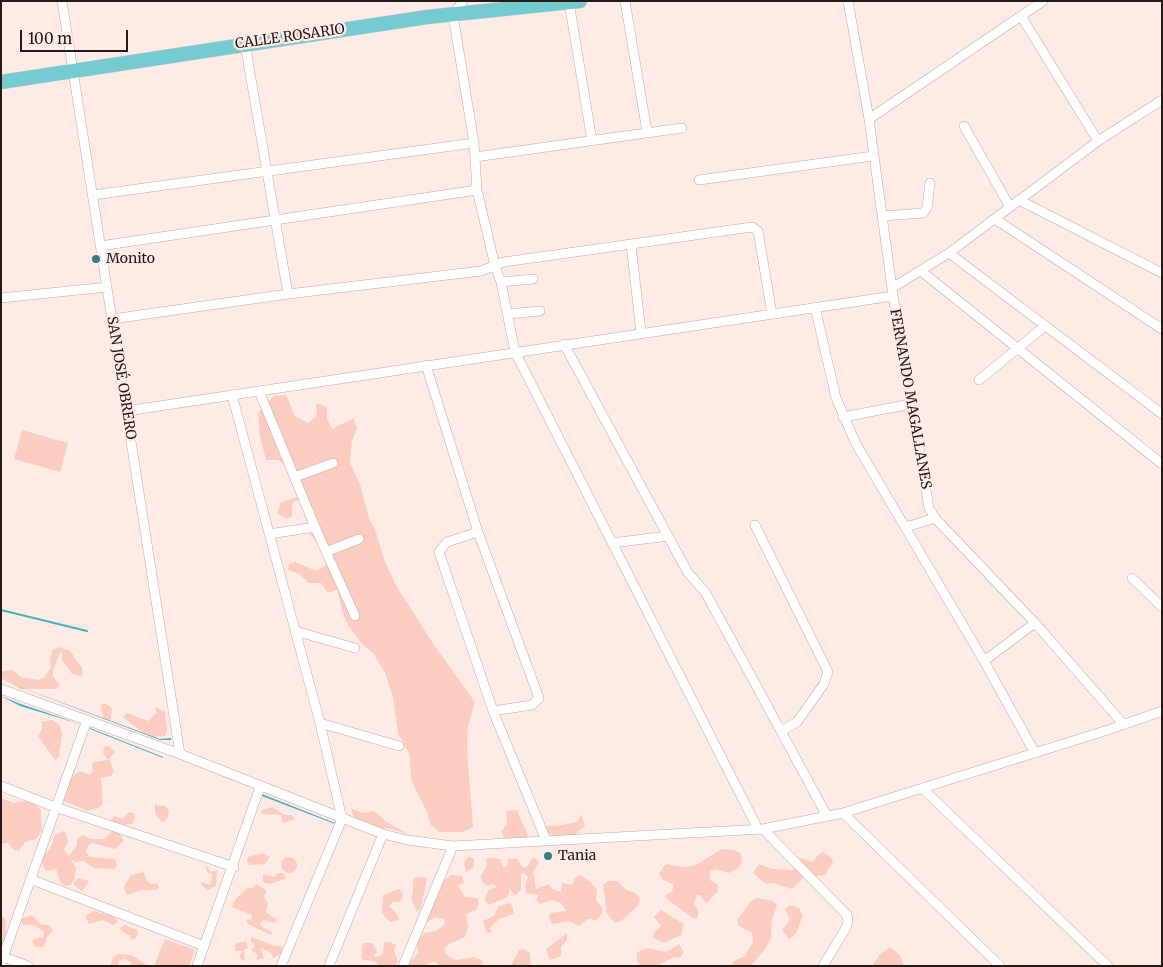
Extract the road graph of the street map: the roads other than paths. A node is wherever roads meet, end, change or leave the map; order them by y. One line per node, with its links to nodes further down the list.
1 (62, 1): 10 (street, SAN JOSÉ OBRERO)
2 (463, 1): 7 (street)
3 (625, 1): 16 (street)
4 (848, 1): 13 (street, FERNANDO MAGALLANES)
5 (1043, 1): 8 (street)
6 (575, 2): 7 (main road, CALLE ROSARIO); 17 (street)
7 (453, 14): 9 (main road, CALLE ROSARIO); 19 (street)
8 (1021, 16): 13 (street); 18 (street)
9 (245, 44): 10 (main road, CALLE ROSARIO); 22 (street)
10 (73, 71): 11 (main road, CALLE ROSARIO); 26 (street, SAN JOSÉ OBRERO)
11 (1, 82)
12 (1162, 100): 18 (street)
13 (869, 119): 20 (street, FERNANDO MAGALLANES)
14 (964, 126): 28 (street)
15 (682, 128): 16 (street)
16 (647, 132): 17 (street)
17 (592, 141): 21 (street)
18 (1098, 142): 27 (street)
19 (474, 143): 21 (street); 22 (street)
20 (873, 156): 23 (street); 29 (street, FERNANDO MAGALLANES)
21 (475, 157): 25 (street)
22 (267, 171): 26 (street); 31 (street)
23 (699, 180)
24 (930, 183): 29 (street)
25 (477, 190): 31 (street); 35 (street)
26 (93, 196): 33 (street, SAN JOSÉ OBRERO)
27 (1019, 200): 28 (street); 37 (street)
28 (1010, 207): 30 (street)
29 (882, 216): 41 (street, FERNANDO MAGALLANES)
30 (996, 219): 34 (street); 50 (street)
31 (275, 220): 33 (street); 42 (street)
32 (631, 244): 35 (street); 47 (street); 51 (street)
33 (100, 246): 40 (street, SAN JOSÉ OBRERO)
34 (948, 253): 36 (street); 49 (street)
35 (494, 266): 39 (street); 42 (street)
36 (921, 271): 41 (street); 53 (street)
37 (1162, 273)
38 (533, 279): 39 (street)
39 (501, 282): 46 (street)
40 (107, 287): 43 (street); 48 (street, SAN JOSÉ OBRERO)
41 (893, 292): 44 (street); 59 (street, FERNANDO MAGALLANES)
42 (288, 294): 48 (street)
43 (1, 298)
44 (815, 307): 47 (street); 62 (street)
45 (540, 311): 46 (street)
46 (508, 314): 54 (street)
47 (772, 314): 51 (street)
48 (112, 319): 60 (street, SAN JOSÉ OBRERO)
49 (1045, 326): 53 (street); 61 (street)
50 (1162, 329)
51 (641, 333): 52 (street)
52 (564, 344): 54 (street); 72 (street)
53 (1017, 349): 56 (street); 64 (street)
54 (515, 352): 55 (street); 74 (street)
55 (426, 365): 57 (street); 70 (street)
56 (979, 380)
57 (260, 391): 58 (street); 65 (street)
58 (232, 395): 60 (street); 71 (street)
59 (911, 404): 62 (street); 66 (street, FERNANDO MAGALLANES)
60 (126, 411): 92 (street, SAN JOSÉ OBRERO)
61 (1162, 414)
62 (843, 417): 69 (street)
63 (333, 463): 65 (street)
64 (1162, 464)
65 (295, 478): 68 (street)
66 (935, 518): 69 (street); 79 (street, FERNANDO MAGALLANES)
67 (755, 525): 89 (street)
68 (315, 527): 71 (street); 75 (street)
69 (906, 527): 82 (street)
70 (478, 532): 84 (street); 84 (street)
71 (269, 534): 80 (street)
72 (668, 536): 74 (street); 89 (street)
73 (359, 539): 75 (street)
74 (612, 543): 100 (street)
75 (326, 552): 78 (street)
76 (1132, 578): 77 (street)
77 (1162, 607)
78 (355, 616)
79 (1034, 623): 82 (street); 88 (street, FERNANDO MAGALLANES)
80 (295, 631): 81 (street); 87 (street)
81 (355, 648)
82 (984, 661): 91 (street)
83 (1, 689): 86 (street)
84 (493, 711): 102 (street)
85 (1162, 711): 88 (street)
86 (87, 720): 92 (street); 96 (street)
87 (320, 723): 90 (street); 99 (street)
88 (1124, 725): 91 (street)
89 (781, 731): 98 (street)
90 (399, 746)
91 (1035, 753): 95 (street)
92 (180, 754): 94 (street)
93 (1, 786): 96 (street)
94 (260, 787): 99 (street); 104 (street)
95 (922, 788): 97 (street); 115 (street)
96 (55, 807): 104 (street); 105 (street)
97 (843, 813): 98 (street); 114 (street)
98 (826, 816): 100 (street)
99 (342, 819): 101 (street); 110 (street)
100 (761, 829): 102 (street); 113 (street)
101 (383, 834): 103 (street); 111 (street)
102 (546, 840): 103 (street)
103 (453, 846): 112 (street)
104 (234, 867): 106 (street)
105 (30, 879): 106 (street); 107 (street)
106 (204, 946): 109 (street)
107 (2, 959): 108 (street)
108 (28, 966)
109 (197, 966)
110 (281, 966)
111 (329, 966)
112 (403, 966)
113 (822, 966)
114 (1000, 966)
115 (1108, 966)

